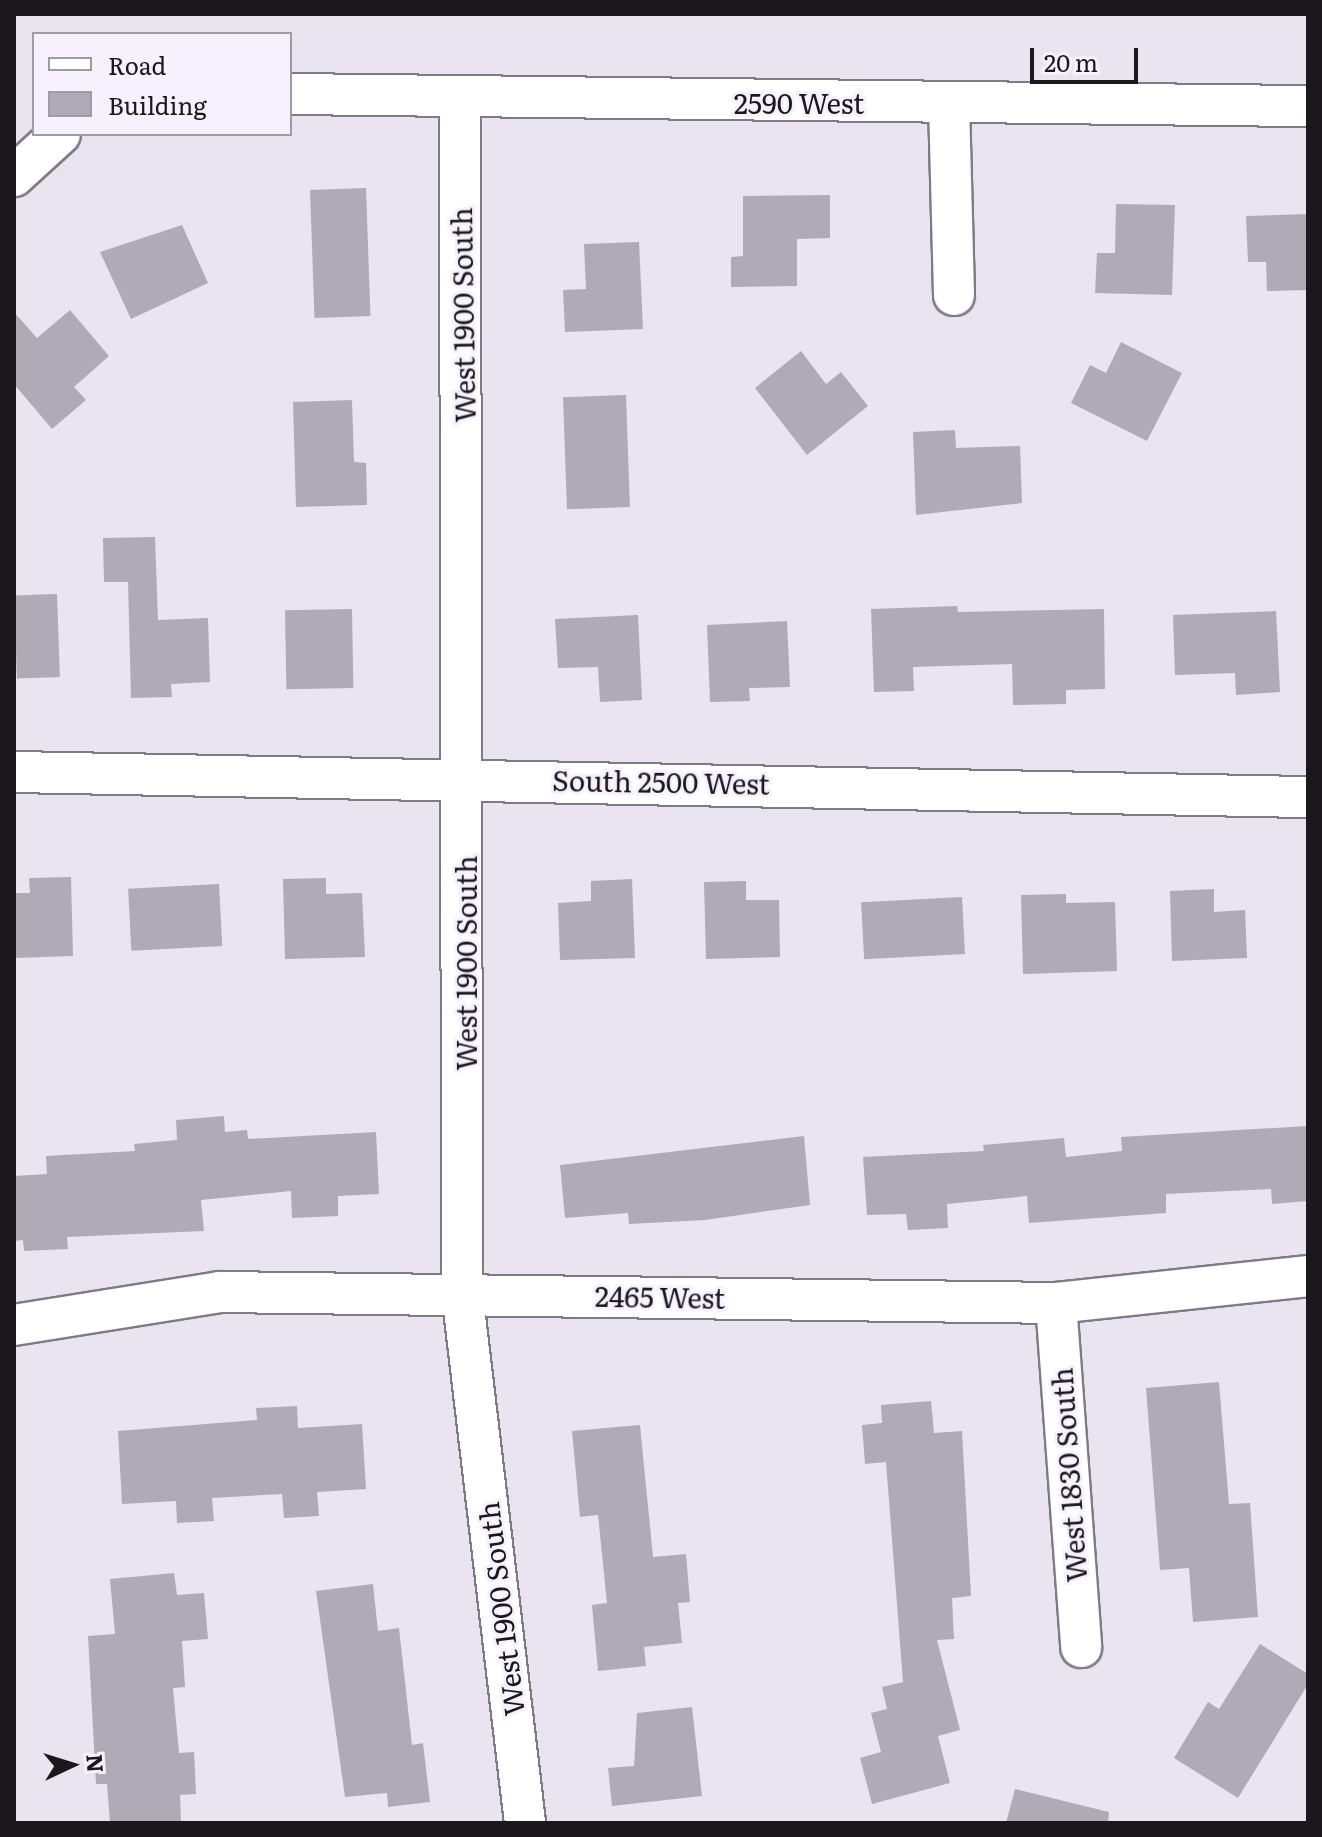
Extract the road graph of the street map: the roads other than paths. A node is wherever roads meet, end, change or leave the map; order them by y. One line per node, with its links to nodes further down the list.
1 (292, 94): 2 (street, 2590 West)
2 (460, 100): 3 (street, 2590 West); 9 (street, West 1900 South)
3 (949, 103): 4 (street, 2590 West); 7 (street)
4 (1308, 106)
5 (58, 136): 6 (street)
6 (14, 176)
7 (954, 295)
8 (14, 772): 9 (street, South 2500 West)
9 (466, 776): 10 (street, South 2500 West); 12 (street, West 1900 South)
10 (1308, 797)
11 (1308, 1276): 13 (street, 2465 West)
12 (462, 1292): 13 (street, 2465 West); 14 (street, 2465 West); 16 (street, West 1900 South)
13 (1056, 1303): 15 (street, West 1830 South)
14 (14, 1325)
15 (1081, 1647)
16 (525, 1823)

